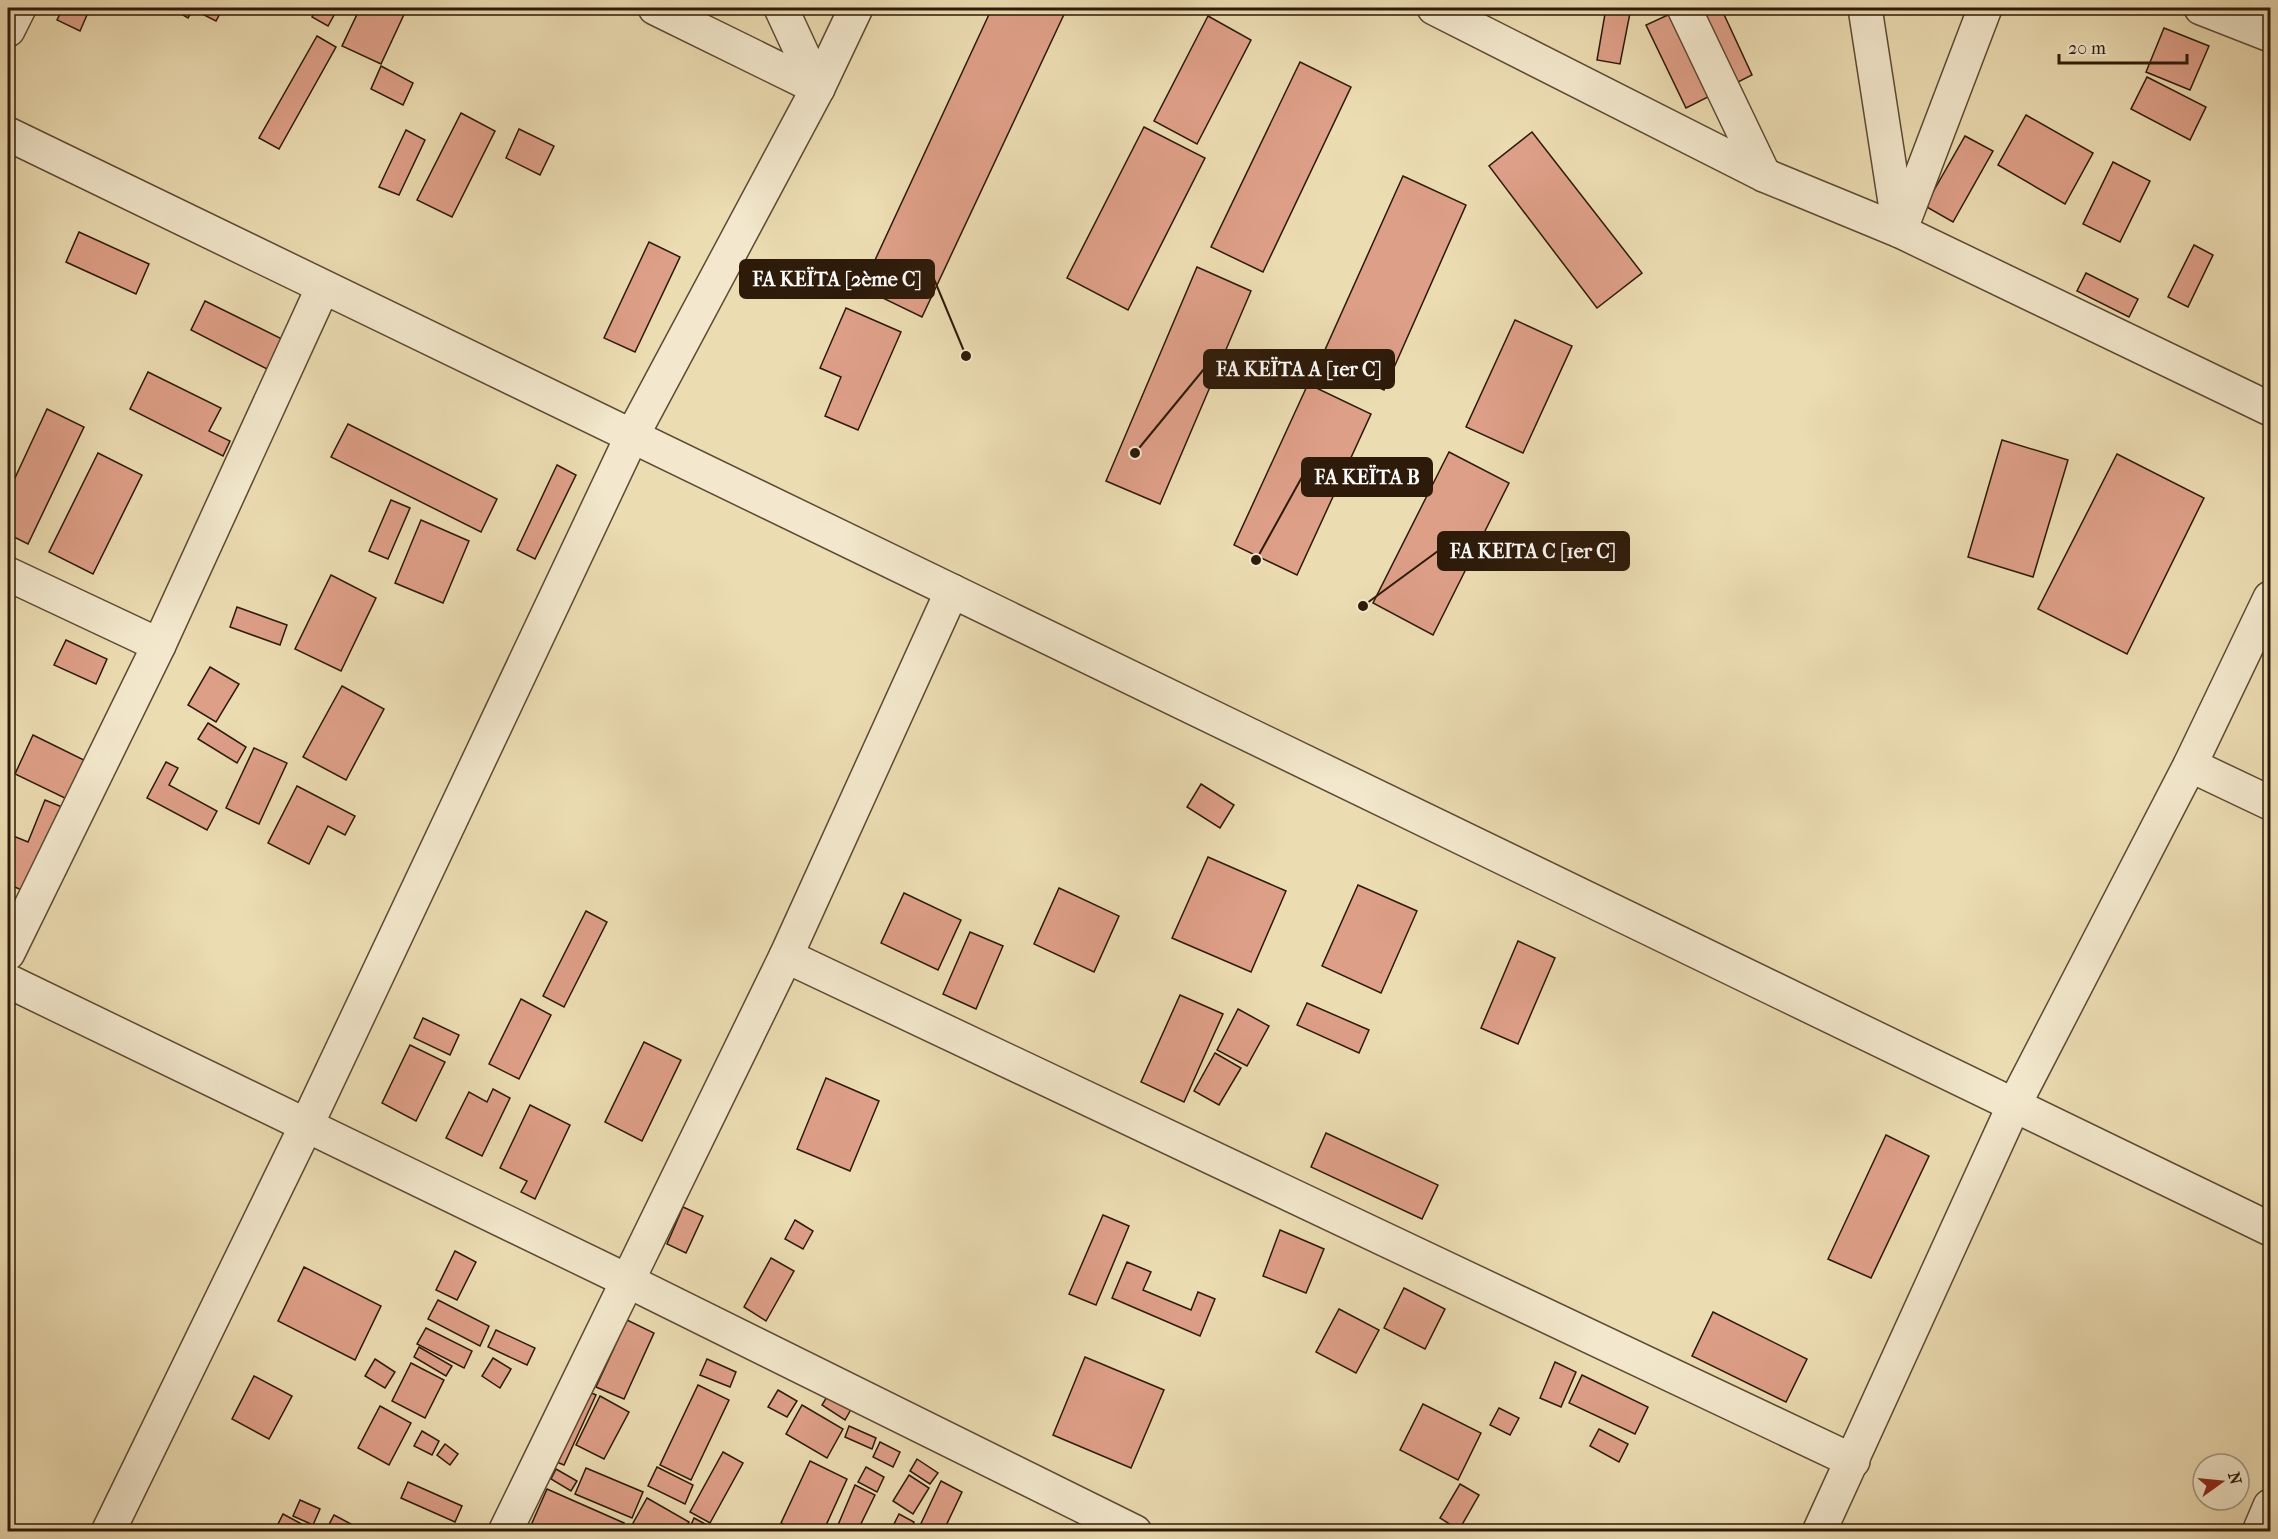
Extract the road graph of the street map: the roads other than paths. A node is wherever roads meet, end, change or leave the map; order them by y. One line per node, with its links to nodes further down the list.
1 (19, 8): 10 (street)
2 (655, 8): 12 (street)
3 (781, 8): 12 (street)
4 (856, 8): 12 (street)
5 (1434, 8): 14 (street)
6 (1684, 8): 14 (street)
7 (1865, 8): 15 (street)
8 (1985, 8): 15 (street)
9 (2202, 8): 11 (street)
10 (8, 30)
11 (2271, 35)
12 (818, 87): 18 (street)
13 (8, 134): 16 (street)
14 (1764, 175): 15 (street)
15 (1900, 231): 17 (street)
16 (323, 287): 18 (street); 22 (street)
17 (2271, 410)
18 (632, 436): 20 (street); 29 (street)
19 (8, 574): 22 (street)
20 (952, 591): 26 (street); 28 (street)
21 (2271, 598): 23 (street)
22 (159, 645): 25 (street)
23 (2190, 765): 24 (street); 28 (street)
24 (2271, 803)
25 (8, 953)
26 (786, 956): 31 (street); 32 (street)
27 (8, 981): 29 (street)
28 (2014, 1105): 30 (street); 32 (street)
29 (307, 1124): 31 (street); 34 (street)
30 (2271, 1229)
31 (628, 1281): 35 (street); 36 (street)
32 (1853, 1461): 37 (street)
33 (2271, 1506): 38 (street)
34 (108, 1532)
35 (505, 1532)
36 (1136, 1532)
37 (1819, 1532)
38 (2259, 1532)

